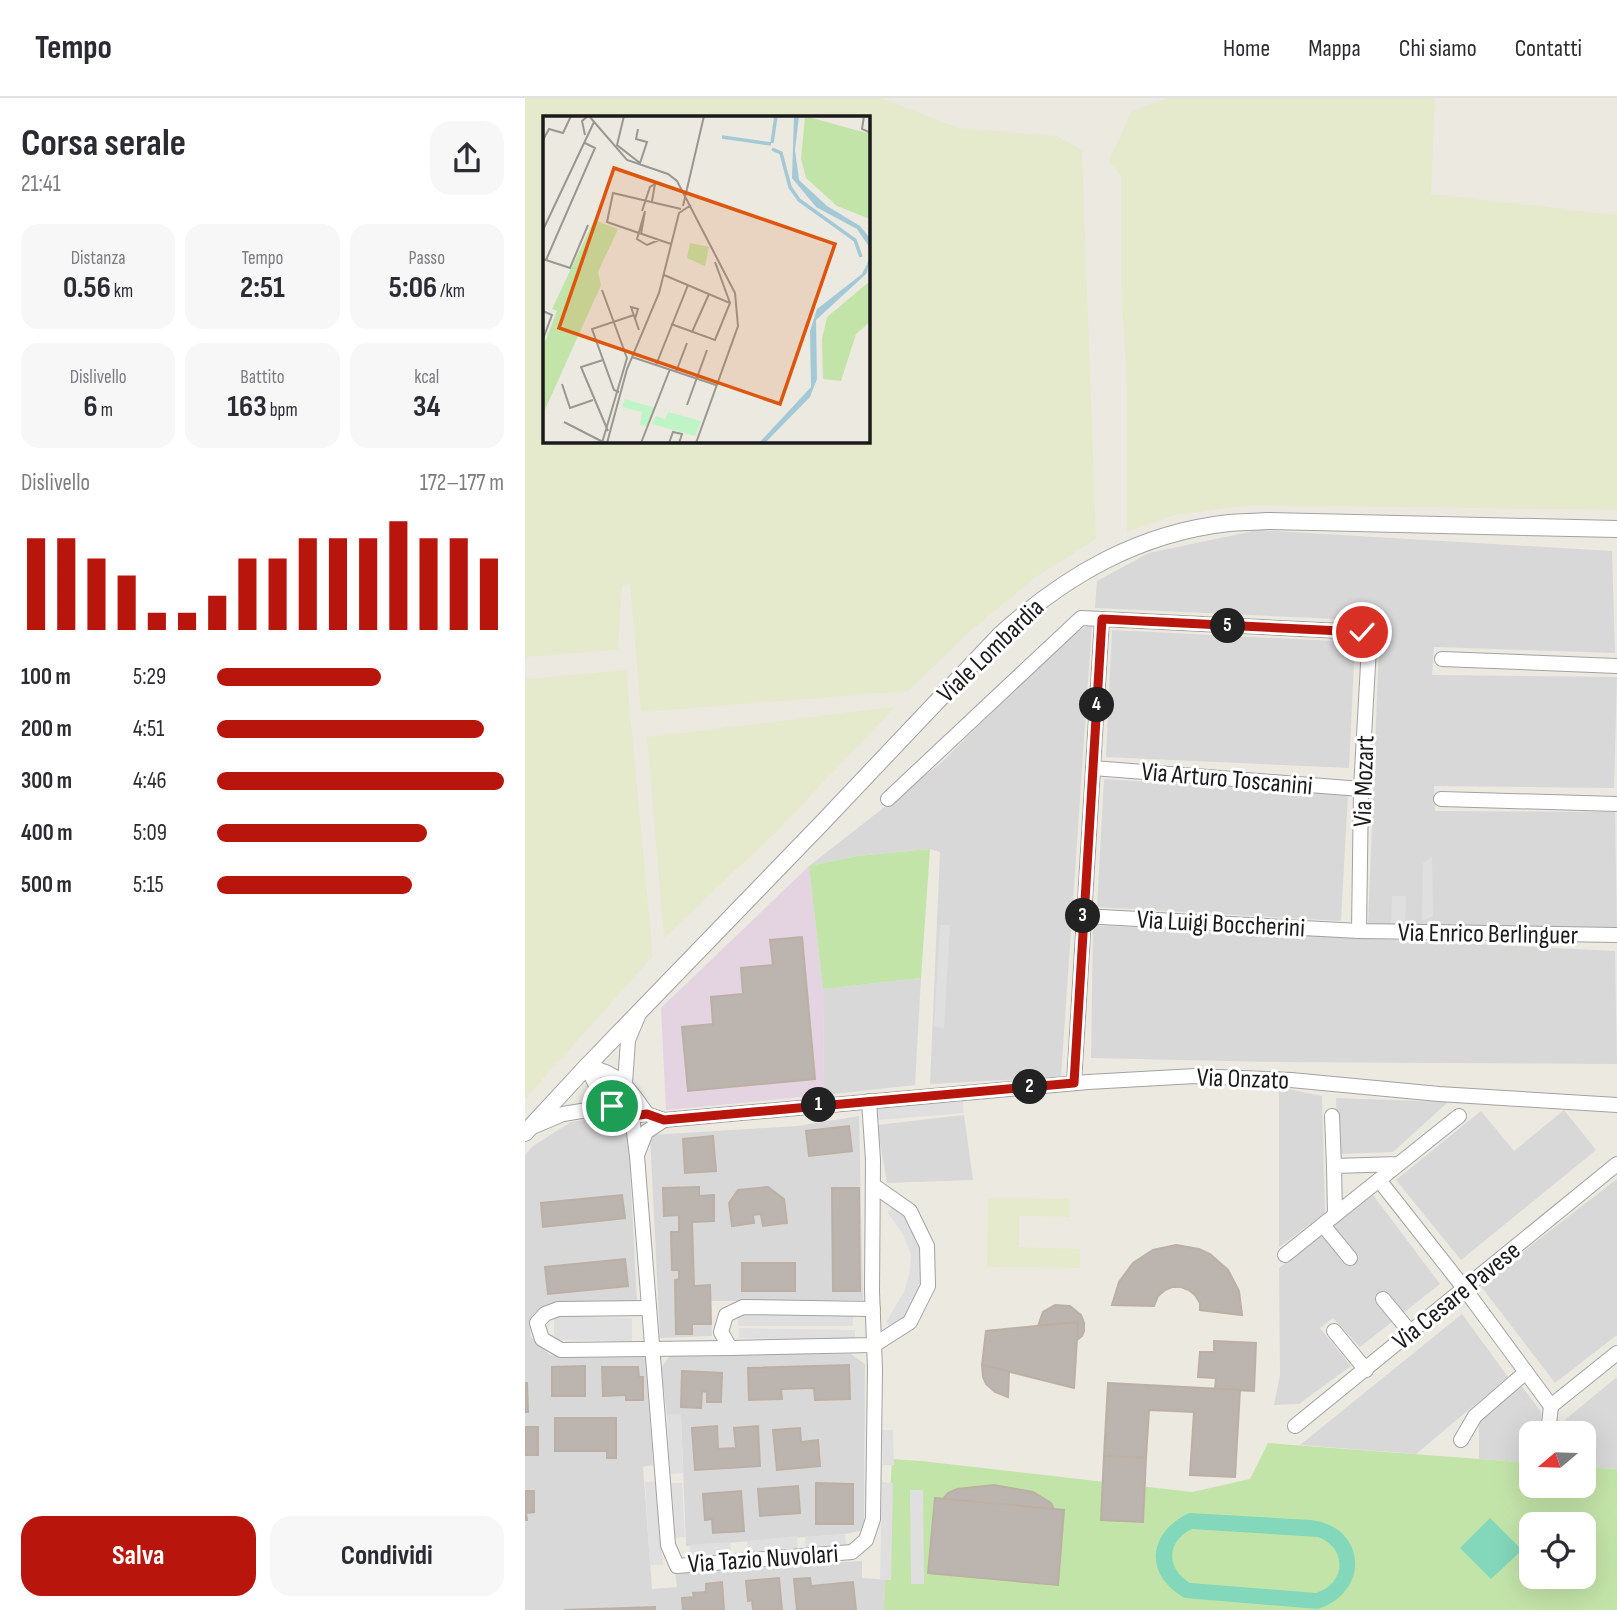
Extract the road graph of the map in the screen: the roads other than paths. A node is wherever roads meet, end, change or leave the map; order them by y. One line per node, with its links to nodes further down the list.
1 (1617, 529): 13 (street, Viale Lombardia)
2 (1102, 619): 5 (street); 6 (street, Via Mozart); 7 (street)
3 (1443, 659): 4 (street)
4 (1617, 666)
5 (1093, 768): 6 (street, Via Arturo Toscanini); 10 (street)
6 (1361, 789): 11 (street, Via Mozart)
7 (888, 799)
8 (1441, 799): 9 (street)
9 (1617, 804)
10 (1083, 916): 11 (street, Via Luigi Boccherini); 16 (street)
11 (1359, 931): 12 (street, Via Enrico Berlinguer)
12 (1617, 935)
13 (641, 1010): 14 (street, Viale Lombardia); 15 (street)
14 (587, 1066): 15 (street); 19 (street); 25 (street, Viale Lombardia)
15 (625, 1083): 20 (street)
16 (1074, 1083): 17 (street, Via Onzato); 18 (street, Via Onzato)
17 (869, 1101): 24 (street, Via Onzato); 31 (street, Via Tazio Nuvolari)
18 (1617, 1105)
19 (612, 1106): 21 (street); 25 (street)
20 (647, 1114): 21 (street); 24 (street)
21 (632, 1116): 26 (street, Via Tazio Nuvolari)
22 (1332, 1116): 29 (street)
23 (1458, 1116): 27 (street)
24 (664, 1120): 26 (street)
25 (526, 1130)
26 (637, 1156): 38 (street, Via Tazio Nuvolari)
27 (1399, 1164): 29 (street); 30 (street)
28 (1617, 1164): 36 (street, Via Cesare Pavese)
29 (1334, 1166): 32 (street)
30 (1379, 1180): 32 (street); 36 (street)
31 (873, 1185): 39 (street, Via Tazio Nuvolari); 42 (street)
32 (1335, 1215): 33 (street)
33 (1323, 1225): 34 (street); 35 (street)
34 (1285, 1255)
35 (1350, 1258)
36 (1464, 1288): 41 (street, Via Cesare Pavese); 47 (street)
37 (1383, 1299): 41 (street)
38 (649, 1308): 44 (street, Via Tazio Nuvolari); 44 (street)
39 (873, 1309): 42 (street, Via Tazio Nuvolari); 43 (street)
40 (1333, 1331): 46 (street)
41 (1411, 1333): 46 (street, Via Cesare Pavese)
42 (874, 1345): 43 (street); 44 (street, Via Tazio Nuvolari)
43 (730, 1348): 44 (street)
44 (652, 1349)
45 (1617, 1353): 48 (street)
46 (1366, 1370): 50 (street, Via Cesare Pavese)
47 (1526, 1372): 48 (street); 51 (street)
48 (1551, 1406): 49 (street)
49 (1549, 1421)
50 (1295, 1426)
51 (1461, 1440)

